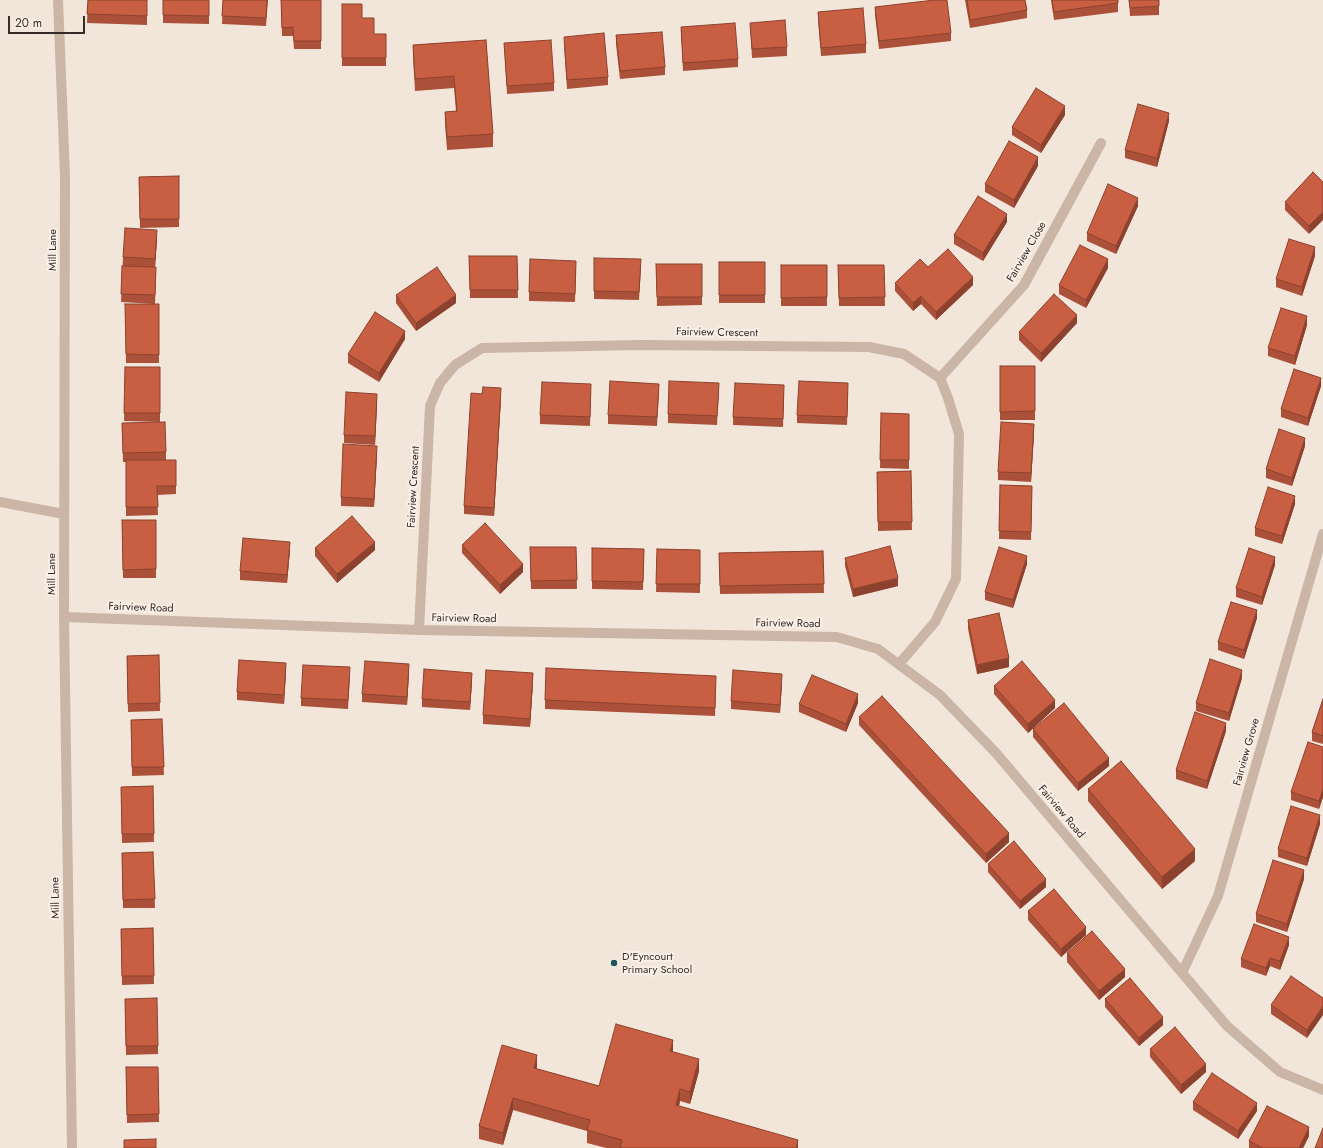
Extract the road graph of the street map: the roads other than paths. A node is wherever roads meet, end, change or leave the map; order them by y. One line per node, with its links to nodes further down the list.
1 (58, 0): 5 (street, Mill Lane)
2 (1101, 143): 3 (street, Fairview Close)
3 (940, 378): 8 (street, Fairview Crescent); 9 (street)
4 (0, 502): 5 (street)
5 (64, 514): 7 (street, Mill Lane)
6 (1323, 534): 10 (street, Fairview Grove)
7 (64, 617): 8 (street, Fairview Road); 12 (street, Mill Lane)
8 (419, 630): 9 (street, Fairview Road)
9 (899, 664): 10 (street, Fairview Road)
10 (1182, 973): 11 (street, Fairview Road)
11 (1323, 1090)
12 (72, 1148)

